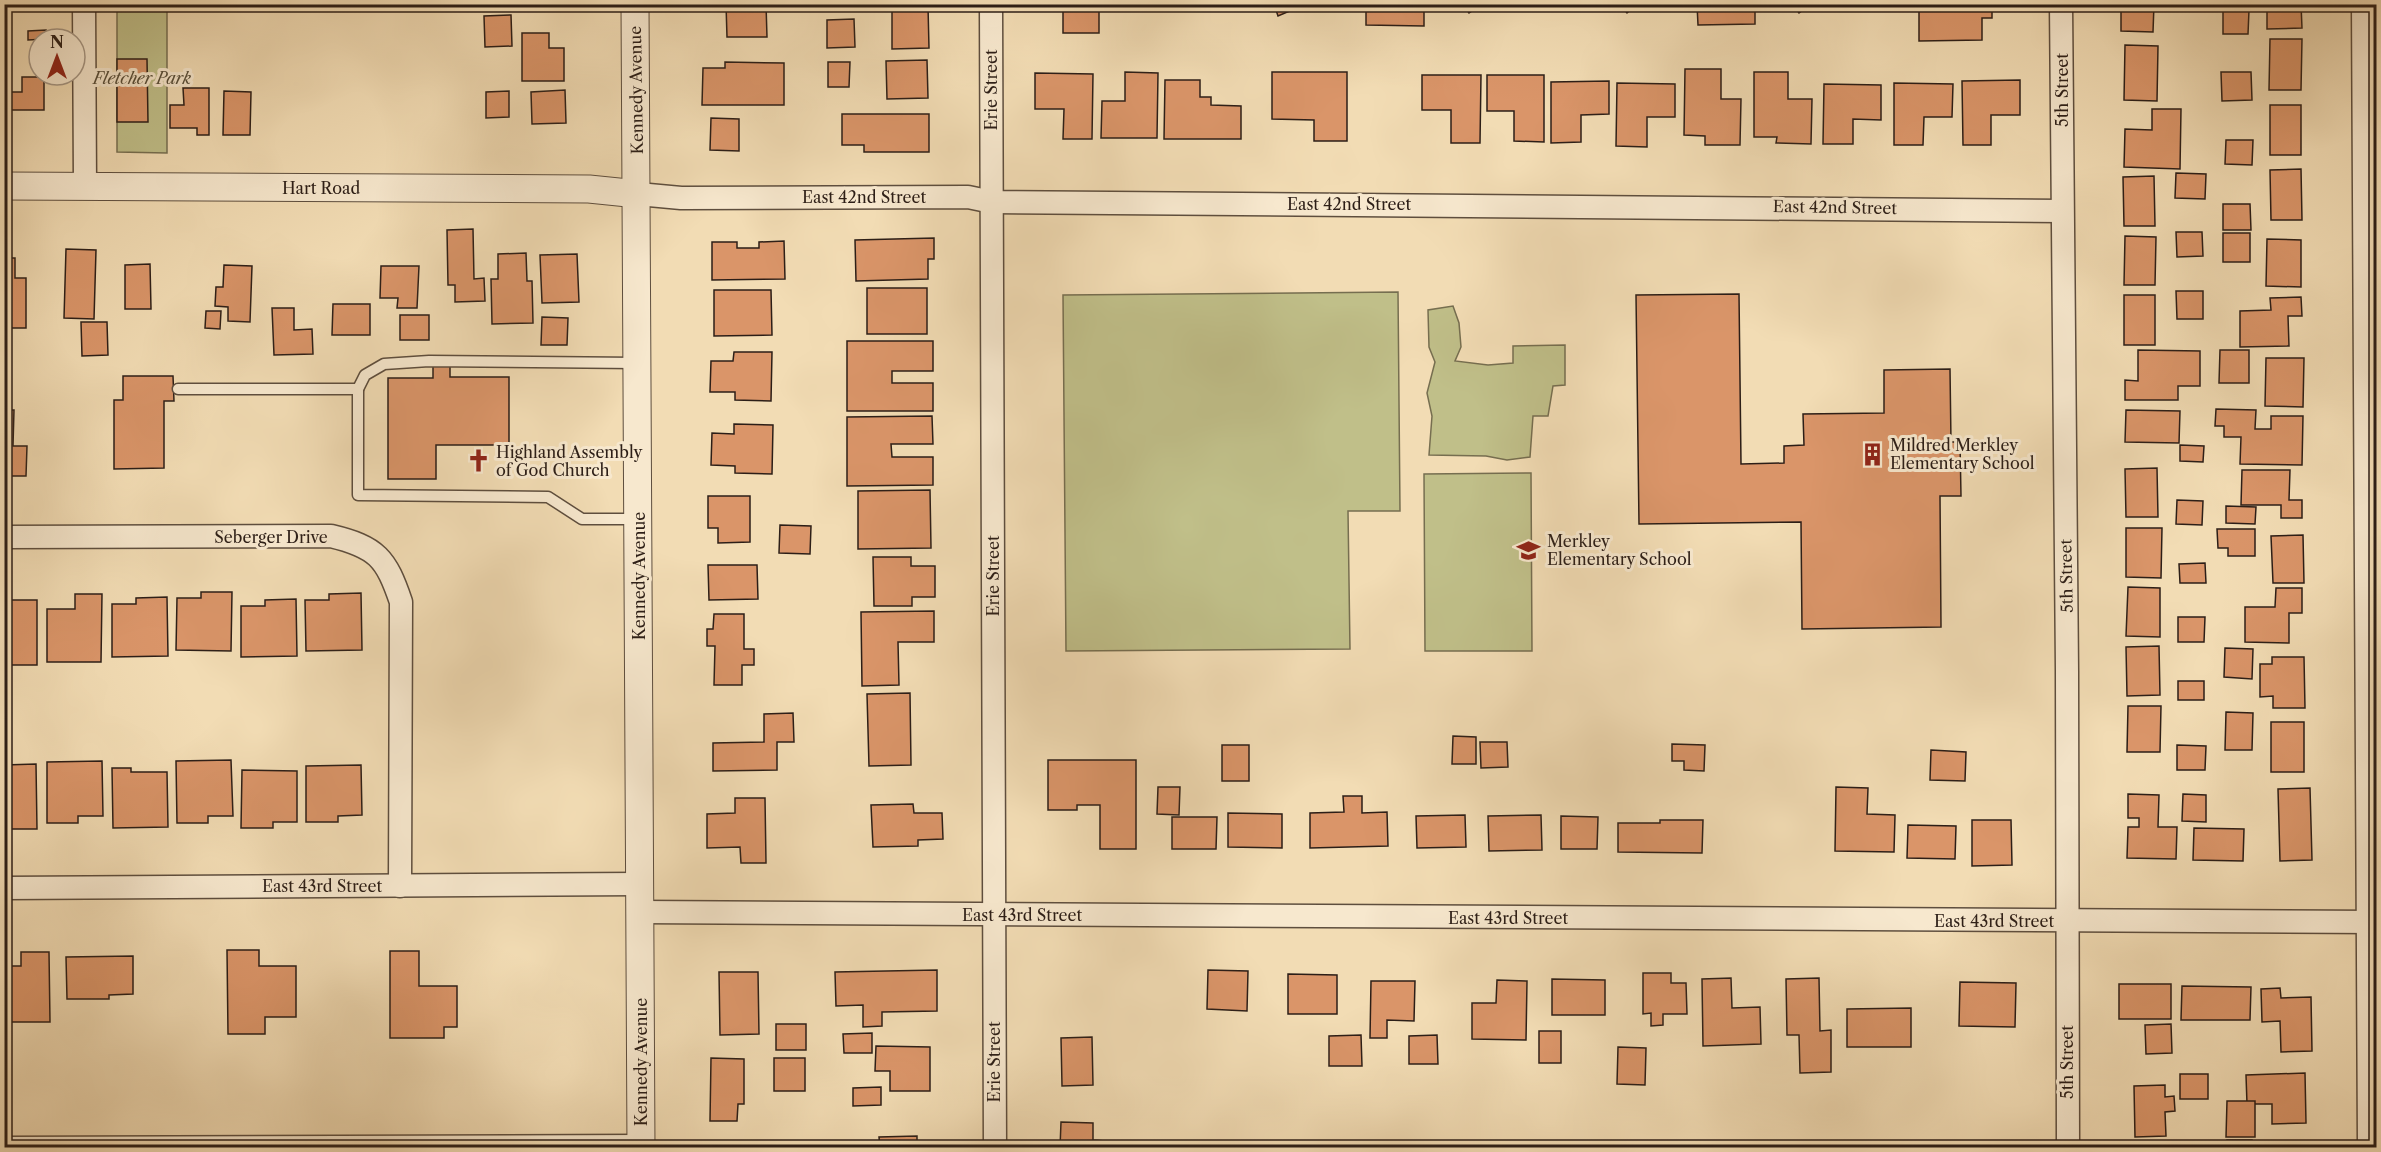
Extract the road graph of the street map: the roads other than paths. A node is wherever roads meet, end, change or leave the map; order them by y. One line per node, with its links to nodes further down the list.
1 (84, 4): 7 (street)
2 (635, 4): 8 (street, Kennedy Avenue)
3 (991, 4): 9 (street, Erie Street)
4 (2061, 4): 10 (street, 5th Street)
5 (2363, 4): 22 (street)
6 (4, 186): 7 (street, Hart Road)
7 (85, 186): 8 (street, Hart Road)
8 (638, 194): 9 (street, East 42nd Street); 11 (street, Kennedy Avenue)
9 (992, 202): 10 (street, East 42nd Street); 20 (street, Erie Street)
10 (2062, 211): 21 (street, 5th Street)
11 (638, 363): 13 (lane); 14 (street, Kennedy Avenue)
12 (178, 389): 13 (lane)
13 (358, 389): 14 (lane)
14 (638, 519): 16 (street, Kennedy Avenue)
15 (4, 537): 17 (street, Seberger Drive)
16 (640, 884): 17 (street, East 43rd Street); 19 (street, Kennedy Avenue)
17 (400, 886): 18 (street, East 43rd Street)
18 (4, 888)
19 (640, 912): 20 (street, East 43rd Street); 25 (street, Kennedy Avenue)
20 (993, 914): 21 (street, East 43rd Street); 26 (street, Erie Street)
21 (2067, 922): 22 (street, East 43rd Street); 27 (street, 5th Street)
22 (2372, 923): 28 (street)
23 (4, 1142): 24 (lane)
24 (284, 1144): 25 (lane)
25 (641, 1144)
26 (994, 1148)
27 (2068, 1148)
28 (2369, 1148)

